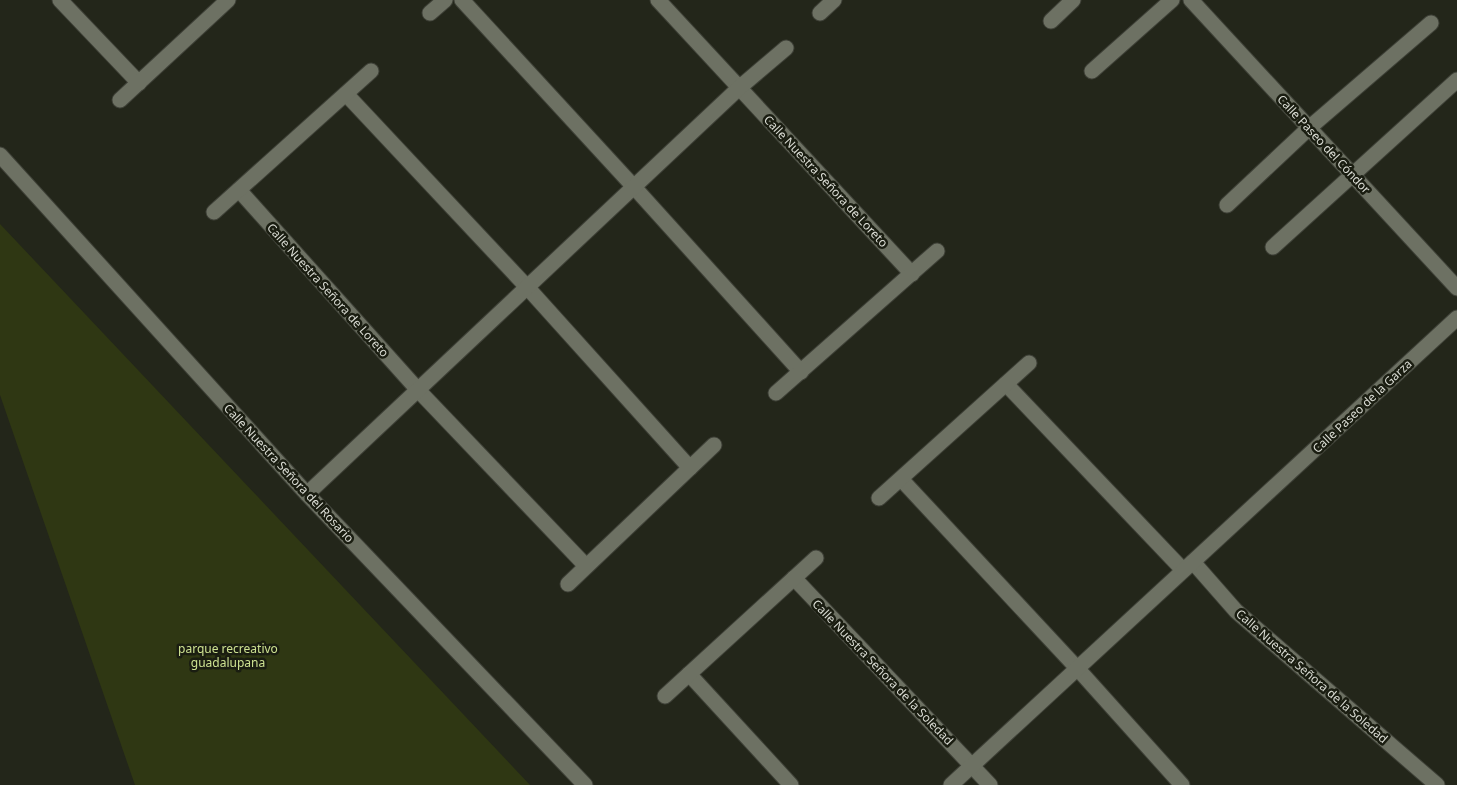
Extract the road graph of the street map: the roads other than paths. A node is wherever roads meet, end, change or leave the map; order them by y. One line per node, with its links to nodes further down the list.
1 (60, 0): 18 (street)
2 (228, 0): 18 (street)
3 (445, 0): 10 (street)
4 (462, 0): 25 (street)
5 (658, 0): 19 (street, Calle Nuestra Señora de Loreto)
6 (834, 0): 11 (street)
7 (1074, 0): 12 (street)
8 (1172, 0): 16 (street)
9 (1191, 0): 22 (street, Calle Paseo del Cóndor)
10 (430, 13)
11 (820, 13)
12 (1051, 22)
13 (1431, 23): 22 (street)
14 (786, 48): 19 (street)
15 (371, 71): 20 (street)
16 (1092, 71)
17 (1457, 80): 24 (street)
18 (139, 82): 21 (street)
19 (739, 88): 25 (street); 31 (street, Calle Nuestra Señora de Loreto)
20 (346, 94): 26 (street); 32 (street)
21 (120, 100)
22 (1309, 128): 24 (street, Calle Paseo del Cóndor); 27 (street)
23 (0, 155): 43 (street, Calle Nuestra Señora del Rosario)
24 (1352, 175): 29 (street); 33 (street, Calle Paseo del Cóndor)
25 (634, 187): 32 (street); 36 (street)
26 (238, 190): 28 (street); 38 (street, Calle Nuestra Señora de Loreto)
27 (1226, 205)
28 (214, 212)
29 (1272, 247)
30 (937, 251): 31 (street)
31 (912, 274): 36 (street)
32 (527, 287): 38 (street); 41 (street)
33 (1457, 288)
34 (1457, 318): 47 (street, Calle Paseo de la Garza)
35 (1029, 364): 37 (street)
36 (801, 372): 39 (street)
37 (1006, 384): 42 (street); 47 (street, Calle Nuestra Señora de la Soledad)
38 (418, 390): 43 (street); 46 (street, Calle Nuestra Señora de Loreto)
39 (776, 393)
40 (714, 445): 41 (street)
41 (690, 468): 46 (street)
42 (901, 479): 44 (street); 50 (street)
43 (306, 494): 54 (street, Calle Nuestra Señora del Rosario)
44 (879, 498)
45 (816, 558): 48 (street)
46 (586, 566): 49 (street)
47 (1188, 566): 50 (street); 59 (street, Calle Nuestra Señora de la Soledad)
48 (794, 578): 51 (street); 53 (street, Calle Nuestra Señora de la Soledad)
49 (568, 584)
50 (1077, 668): 53 (street); 58 (street)
51 (689, 674): 52 (street); 55 (street)
52 (665, 696)
53 (972, 765): 56 (street); 57 (street, Calle Nuestra Señora de la Soledad)
54 (585, 785)
55 (791, 785)
56 (951, 785)
57 (990, 785)
58 (1182, 785)
59 (1437, 785)

